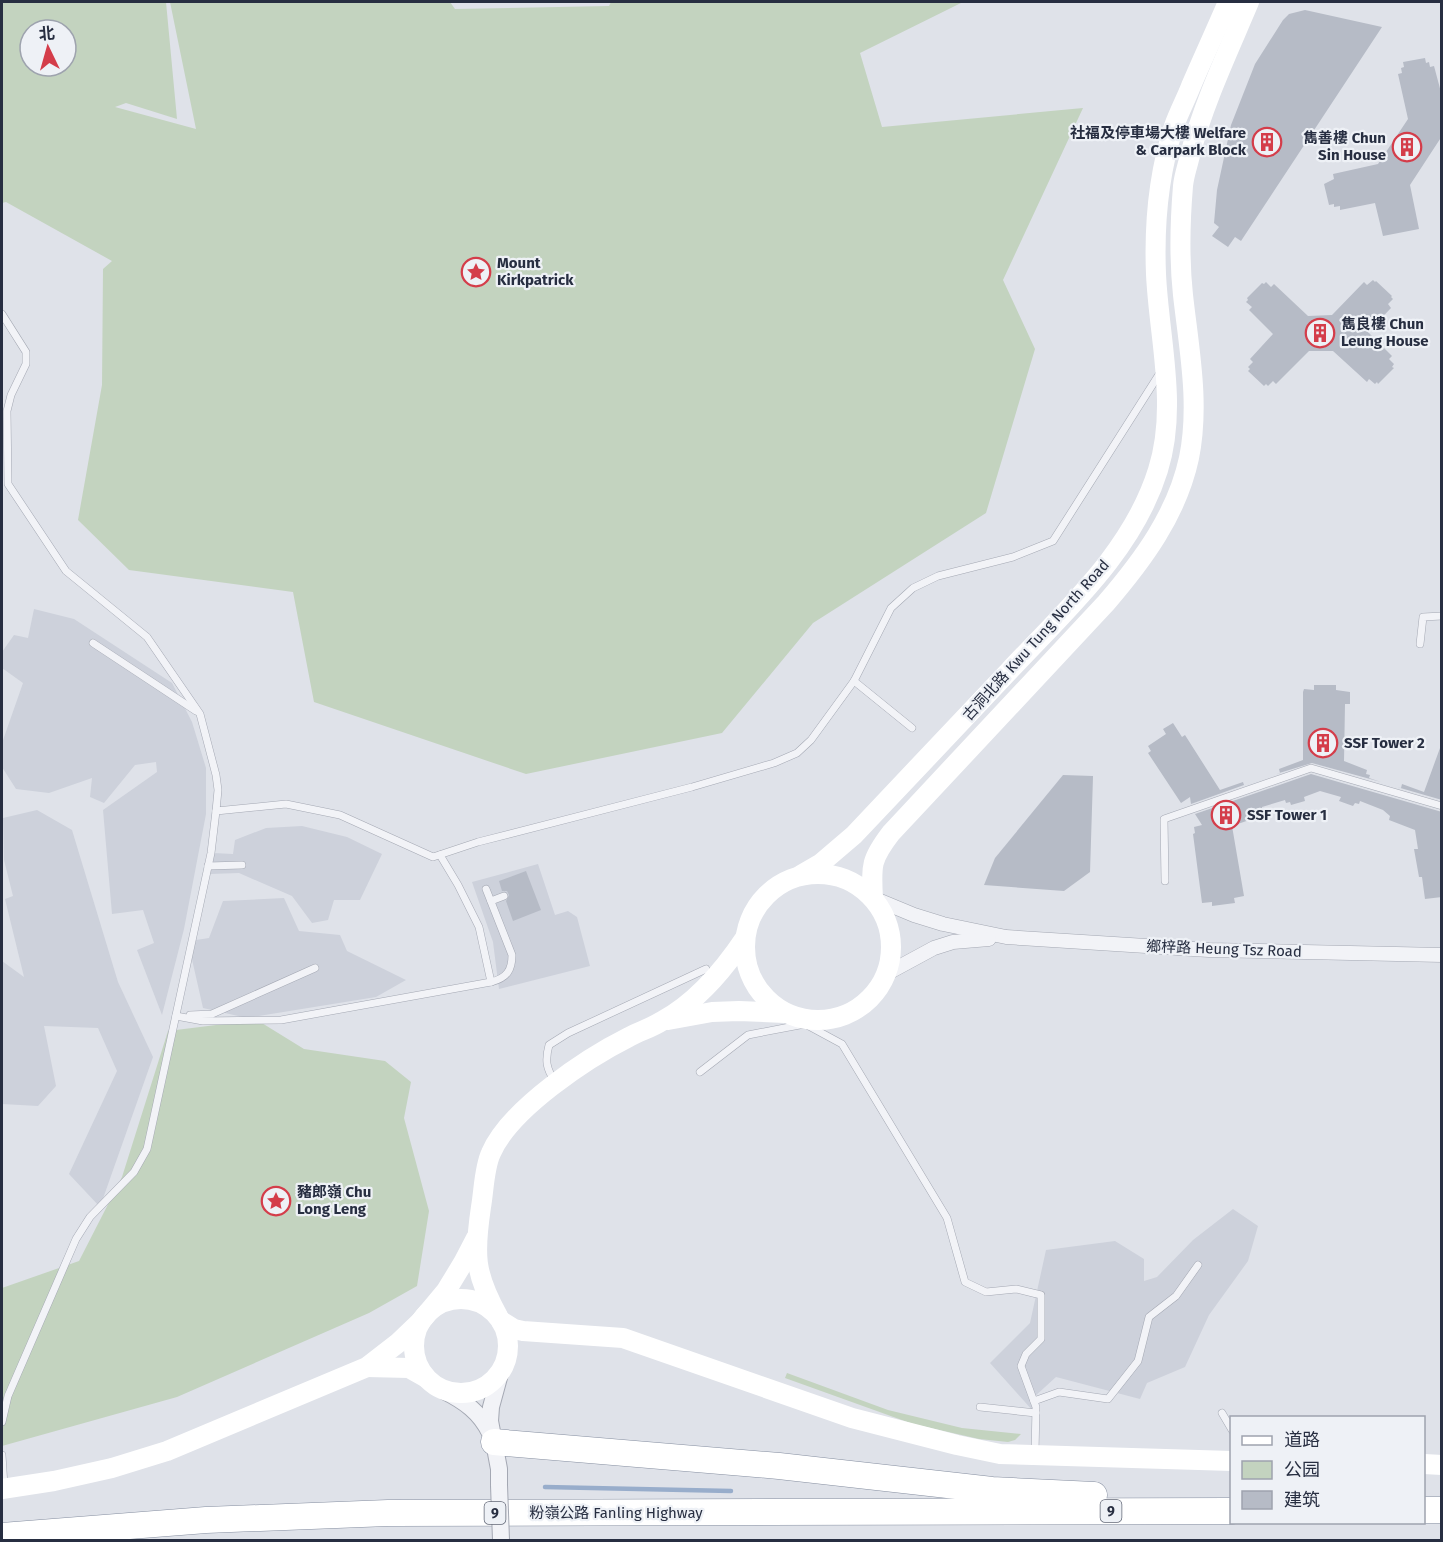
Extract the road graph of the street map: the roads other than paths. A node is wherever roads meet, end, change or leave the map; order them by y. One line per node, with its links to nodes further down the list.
1 (1228, 2): 18 (main road, 古洞北路 Kwu Tung North Road)
2 (1232, 2): 10 (lane)
3 (1249, 2): 22 (main road, 古洞北路 Kwu Tung North Road)
4 (2, 314): 6 (lane)
5 (2, 330): 6 (lane)
6 (13, 332): 11 (lane)
7 (1442, 616): 9 (lane)
8 (93, 643): 11 (lane)
9 (1420, 644)
10 (854, 681): 12 (lane); 15 (lane)
11 (200, 714): 14 (lane)
12 (912, 728)
13 (1442, 806): 19 (lane)
14 (216, 811): 15 (lane); 17 (lane)
15 (440, 855): 30 (lane)
16 (242, 865): 17 (lane)
17 (208, 866): 32 (lane)
18 (801, 875): 22 (main road, 古洞北路 Kwu Tung North Road); 25 (main road, 古洞北路 Kwu Tung North Road)
19 (1165, 881)
20 (486, 889): 23 (lane)
21 (504, 896): 23 (lane)
22 (873, 898): 24 (street, 鄉梓路 Heung Tsz Road); 29 (main road, 古洞北路 Kwu Tung North Road)
23 (491, 901): 30 (lane)
24 (1006, 937): 26 (street, 鄉梓路 Heung Tsz Road); 29 (street, 鄉梓路 Heung Tsz Road)
25 (745, 938): 31 (main road, 古洞北路 Kwu Tung North Road); 33 (main road, 古洞北路 Kwu Tung North Road)
26 (1442, 955)
27 (315, 968): 32 (lane)
28 (706, 969): 35 (lane)
29 (886, 974): 31 (main road, 古洞北路 Kwu Tung North Road)
30 (491, 982): 32 (lane)
31 (788, 1013): 33 (main road, 古洞北路 Kwu Tung North Road)
32 (176, 1016): 49 (lane)
33 (663, 1021): 35 (main road, 古洞北路 Kwu Tung North Road)
34 (700, 1072): 45 (lane)
35 (557, 1084): 36 (main road, 古洞北路 Kwu Tung North Road)
36 (476, 1238): 38 (main road, 古洞北路 Kwu Tung North Road); 39 (main road, 古洞北路 Kwu Tung North Road)
37 (1198, 1265): 45 (lane)
38 (499, 1318): 39 (main road); 40 (main road); 42 (main road, 古洞北路 Kwu Tung North Road)
39 (418, 1325): 41 (main road); 43 (main road)
40 (559, 1334): 42 (main road); 53 (main road)
41 (367, 1367): 43 (main road); 57 (main road)
42 (503, 1367): 44 (main road); 51 (street)
43 (425, 1377): 44 (main road)
44 (444, 1391): 51 (street)
45 (1034, 1401): 47 (lane)
46 (980, 1407): 47 (lane)
47 (1036, 1413): 53 (lane)
48 (1222, 1413): 50 (lane)
49 (2, 1422)
50 (1230, 1427)
51 (494, 1442): 58 (highway); 63 (street, bridge)
52 (2, 1455): 57 (lane)
53 (1035, 1456): 54 (main road)
54 (1230, 1461)
55 (1425, 1464): 56 (main road)
56 (1442, 1465)
57 (3, 1489)
58 (1230, 1502)
59 (1425, 1510): 60 (highway)
60 (1442, 1510)
61 (1230, 1511): 62 (highway, 粉嶺公路 Fanling Highway / 9)
62 (2, 1536)
63 (501, 1540)

